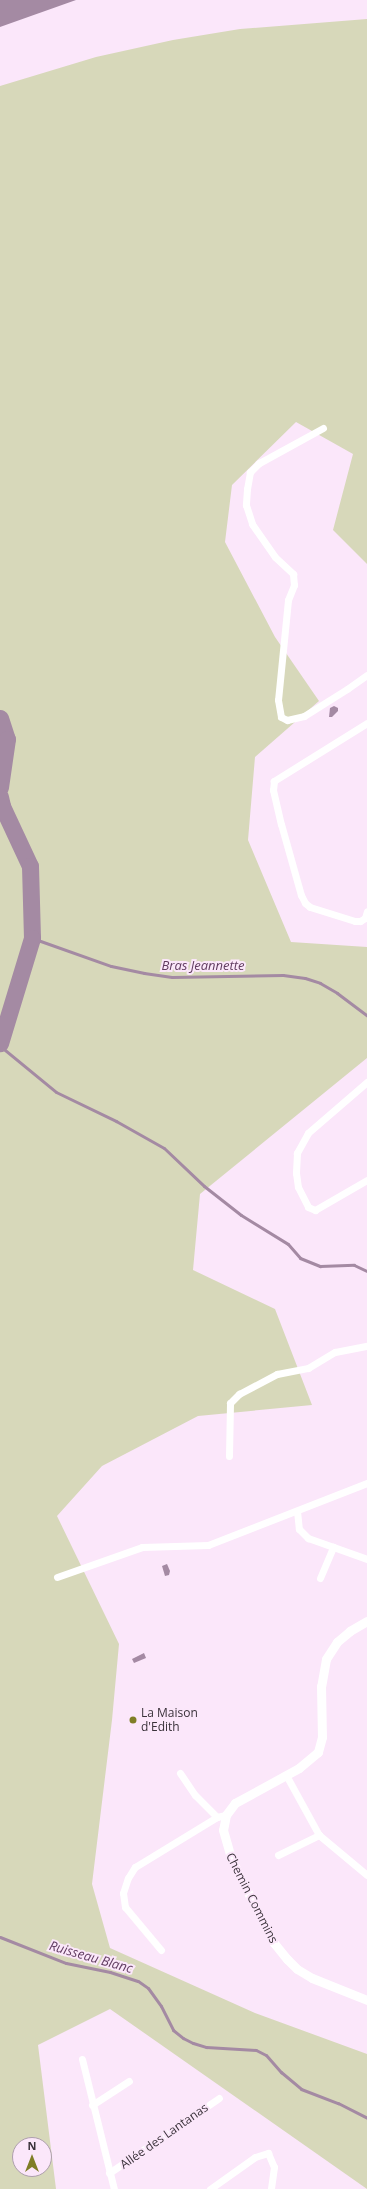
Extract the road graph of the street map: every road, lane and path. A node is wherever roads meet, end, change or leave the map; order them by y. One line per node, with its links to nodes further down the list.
1 (323, 428): 2 (street)
2 (367, 675)
3 (367, 723): 4 (street)
4 (367, 911)
5 (367, 1082): 6 (street)
6 (367, 1180)
7 (367, 1346): 8 (street)
8 (229, 1456)
9 (367, 1482): 10 (street)
10 (297, 1511): 11 (street); 13 (street)
11 (333, 1547): 12 (street); 14 (street)
12 (367, 1559)
13 (57, 1577)
14 (320, 1578)
15 (367, 1621): 17 (street)
16 (180, 1773): 18 (street)
17 (286, 1776): 18 (street); 19 (street)
18 (221, 1816): 22 (street); 23 (street, Chemin Commins)
19 (319, 1835): 20 (street); 21 (street)
20 (278, 1855)
21 (367, 1875)
22 (161, 1950)
23 (367, 2000)
24 (82, 2059): 27 (street, Allée des Lantanas)
25 (129, 2081): 27 (street)
26 (219, 2098): 28 (street, Allée des Lantanas)
27 (92, 2105): 28 (street, Allée des Lantanas)
28 (109, 2174): 29 (street, Allée des Lantanas)
29 (114, 2189)
30 (210, 2189): 31 (street)
31 (271, 2189)

